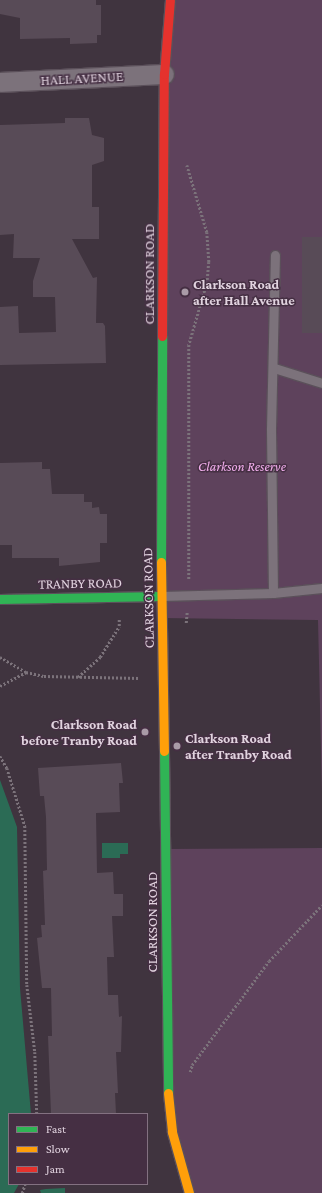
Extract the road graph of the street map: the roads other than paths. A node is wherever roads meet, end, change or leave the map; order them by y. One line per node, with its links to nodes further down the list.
1 (170, 0): 2 (street, CLARKSON ROAD)
2 (164, 74): 3 (street, HALL AVENUE); 9 (street, CLARKSON ROAD)
3 (0, 82)
4 (275, 255): 5 (lane)
5 (274, 368): 6 (lane); 8 (lane)
6 (322, 383)
7 (322, 588): 8 (lane)
8 (273, 593): 9 (lane)
9 (161, 596): 10 (street, TRANBY ROAD); 11 (street, CLARKSON ROAD)
10 (0, 599)
11 (189, 1193)

